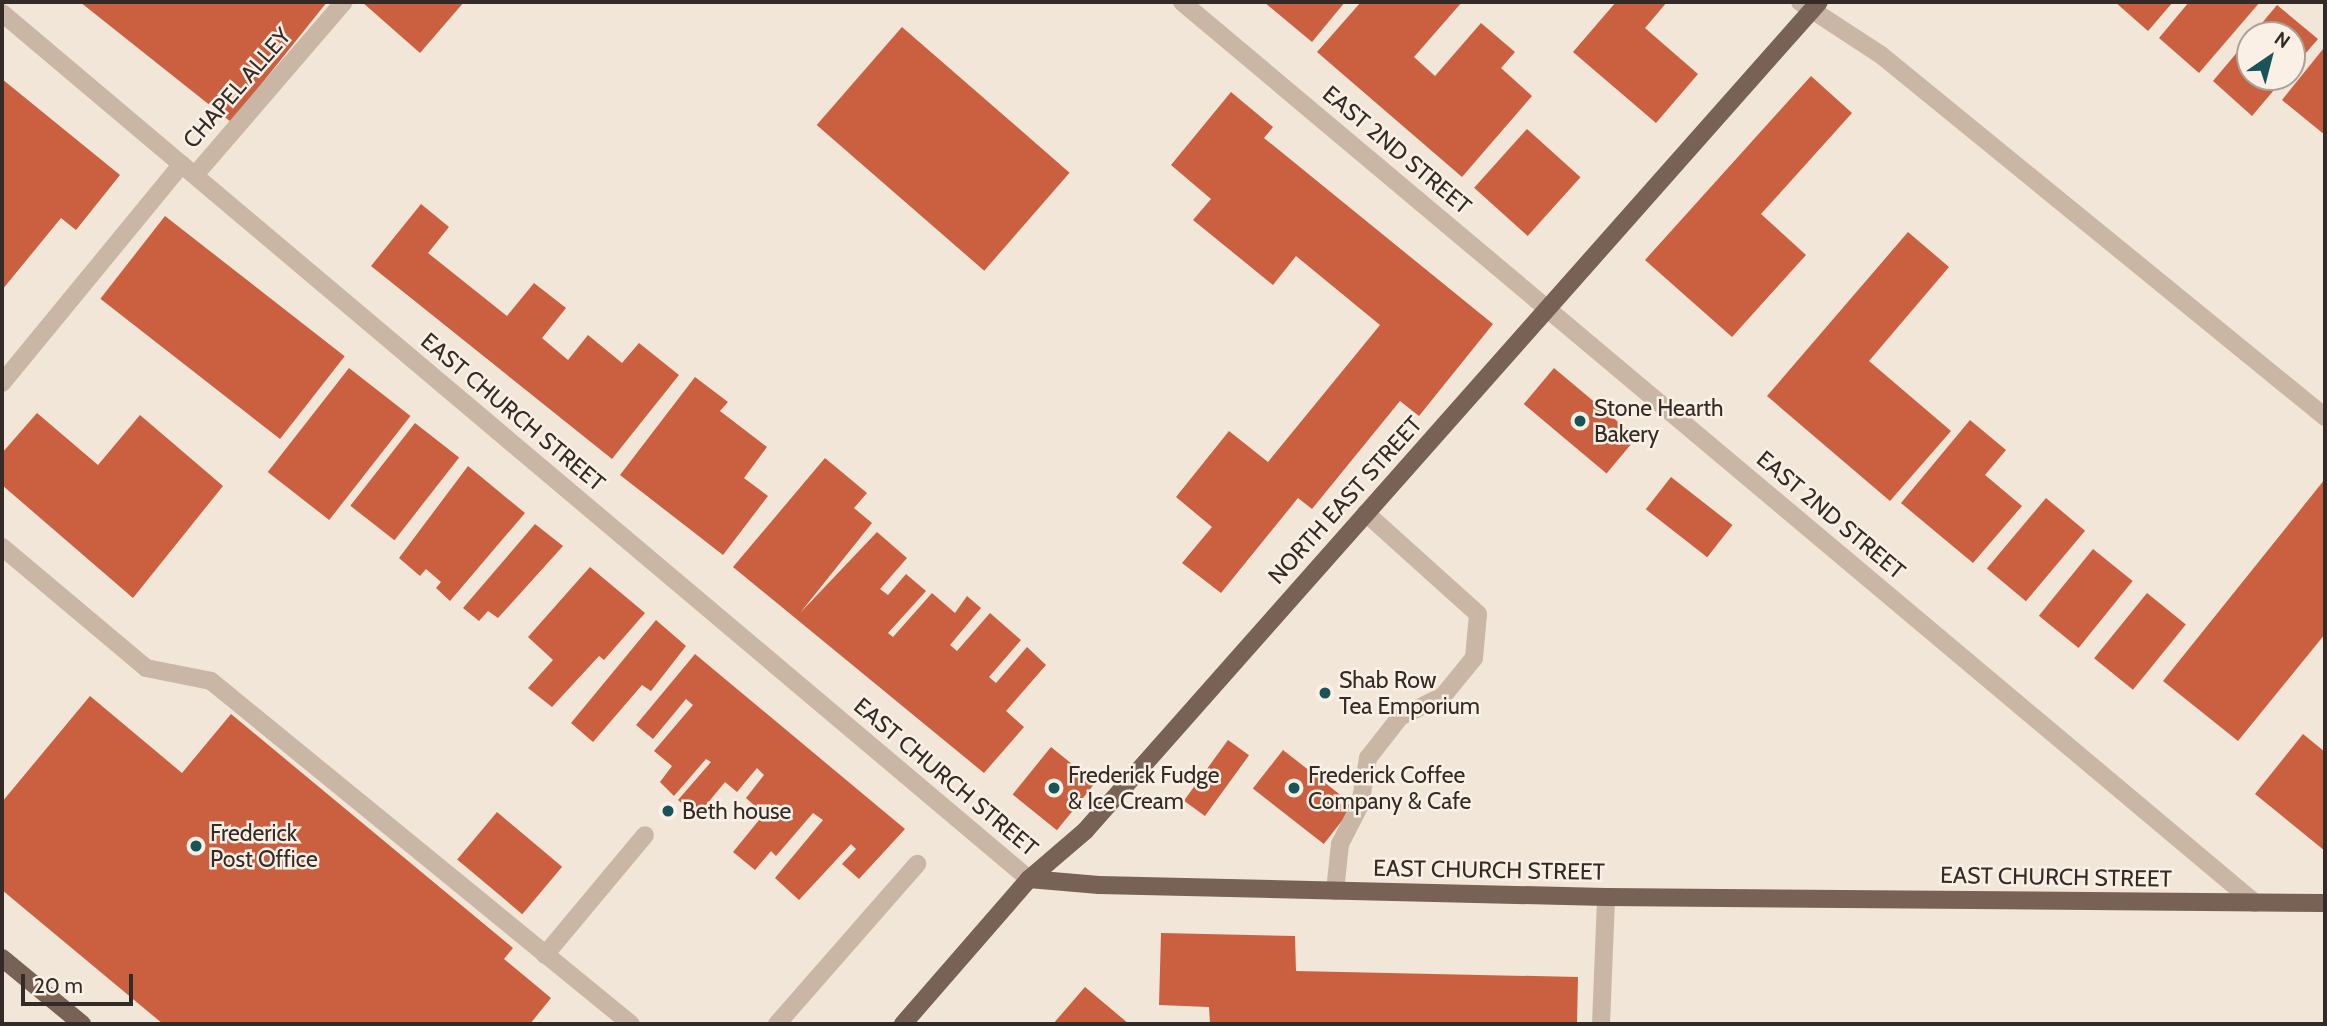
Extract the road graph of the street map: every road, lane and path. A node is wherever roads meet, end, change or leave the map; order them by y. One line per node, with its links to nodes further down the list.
1 (344, 2): 5 (street, CHAPEL ALLEY)
2 (1182, 2): 6 (street, EAST 2ND STREET)
3 (1810, 5): 6 (main road, NORTH EAST STREET); 8 (street)
4 (2, 14): 5 (street, EAST CHURCH STREET)
5 (189, 169): 7 (street, CHAPEL ALLEY); 13 (street, EAST CHURCH STREET)
6 (1547, 309): 9 (main road, NORTH EAST STREET); 16 (street, EAST 2ND STREET)
7 (2, 383)
8 (2325, 417)
9 (1366, 513): 13 (main road, NORTH EAST STREET); 14 (street)
10 (2, 547): 18 (street)
11 (645, 835): 18 (street)
12 (917, 864): 22 (street)
13 (1029, 879): 14 (main road, EAST CHURCH STREET); 23 (main road, NORTH EAST STREET)
14 (1335, 891): 15 (main road, EAST CHURCH STREET)
15 (1606, 897): 16 (main road, EAST CHURCH STREET); 24 (street)
16 (2255, 903): 17 (main road, EAST CHURCH STREET)
17 (2325, 903)
18 (545, 954): 21 (street)
19 (2, 958): 20 (main road)
20 (82, 1024)
21 (631, 1024)
22 (777, 1024)
23 (903, 1024)
24 (1601, 1024)

